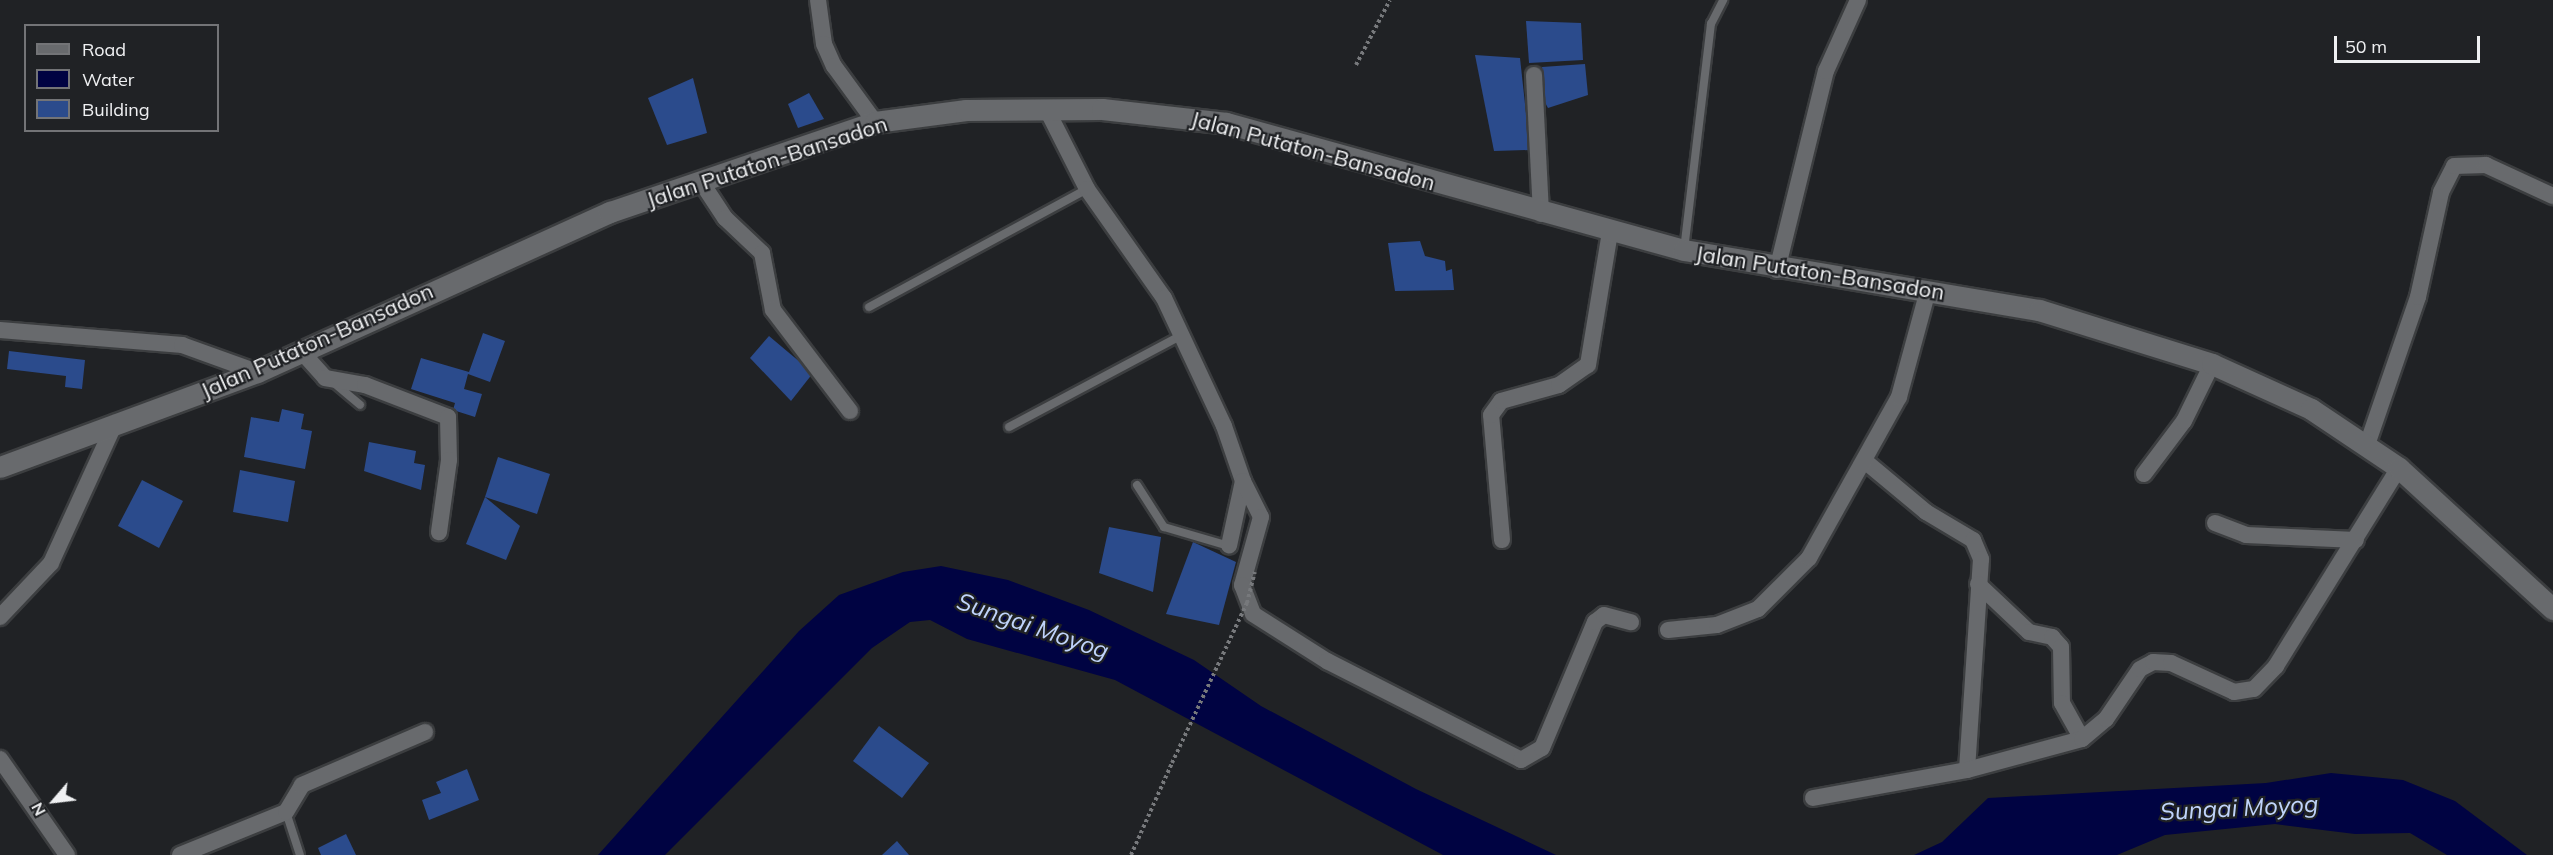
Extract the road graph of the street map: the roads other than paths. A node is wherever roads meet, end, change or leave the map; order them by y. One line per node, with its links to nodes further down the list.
1 (818, 0): 6 (street)
2 (1723, 0): 12 (lane)
3 (1858, 0): 13 (street)
4 (1534, 75): 10 (street)
5 (1047, 110): 6 (street, Jalan Putaton-Bansadon); 8 (street); 10 (street, Jalan Putaton-Bansadon)
6 (875, 122): 7 (street, Jalan Putaton-Bansadon)
7 (702, 183): 18 (street, Jalan Putaton-Bansadon); 23 (street)
8 (1087, 189): 15 (lane); 17 (street)
9 (2553, 196): 26 (street)
10 (1541, 214): 11 (street, Jalan Putaton-Bansadon)
11 (1610, 232): 12 (street, Jalan Putaton-Bansadon); 35 (street)
12 (1684, 250): 13 (street, Jalan Putaton-Bansadon)
13 (1777, 270): 14 (street, Jalan Putaton-Bansadon)
14 (1928, 290): 19 (street, Jalan Putaton-Bansadon); 27 (street)
15 (868, 307)
16 (0, 330): 20 (street)
17 (1182, 335): 25 (lane); 31 (street)
18 (301, 351): 20 (street, Jalan Putaton-Bansadon); 21 (street)
19 (2212, 364): 26 (street, Jalan Putaton-Bansadon); 30 (street)
20 (257, 372): 24 (street, Jalan Putaton-Bansadon)
21 (332, 380): 22 (lane); 34 (street)
22 (360, 405)
23 (850, 411)
24 (115, 423): 28 (street, Jalan Putaton-Bansadon); 40 (street)
25 (1009, 427)
26 (2367, 446): 29 (street, Jalan Putaton-Bansadon)
27 (1866, 462): 38 (street); 42 (street)
28 (0, 467)
29 (2399, 468): 36 (street); 39 (street, Jalan Putaton-Bansadon)
30 (2144, 474)
31 (1243, 481): 37 (street); 41 (street)
32 (1137, 485): 37 (lane)
33 (2215, 523): 36 (street)
34 (439, 532)
35 (1502, 540)
36 (2356, 540): 44 (street)
37 (1229, 546)
38 (1978, 584): 44 (street); 46 (street)
39 (2553, 609)
40 (0, 617)
41 (1631, 622)
42 (1668, 630)
43 (425, 732): 48 (street)
44 (2082, 739): 46 (street)
45 (0, 759): 49 (street)
46 (1967, 770): 47 (street)
47 (1813, 798)
48 (286, 812): 50 (street); 51 (lane)
49 (67, 855)
50 (180, 855)
51 (300, 855)

